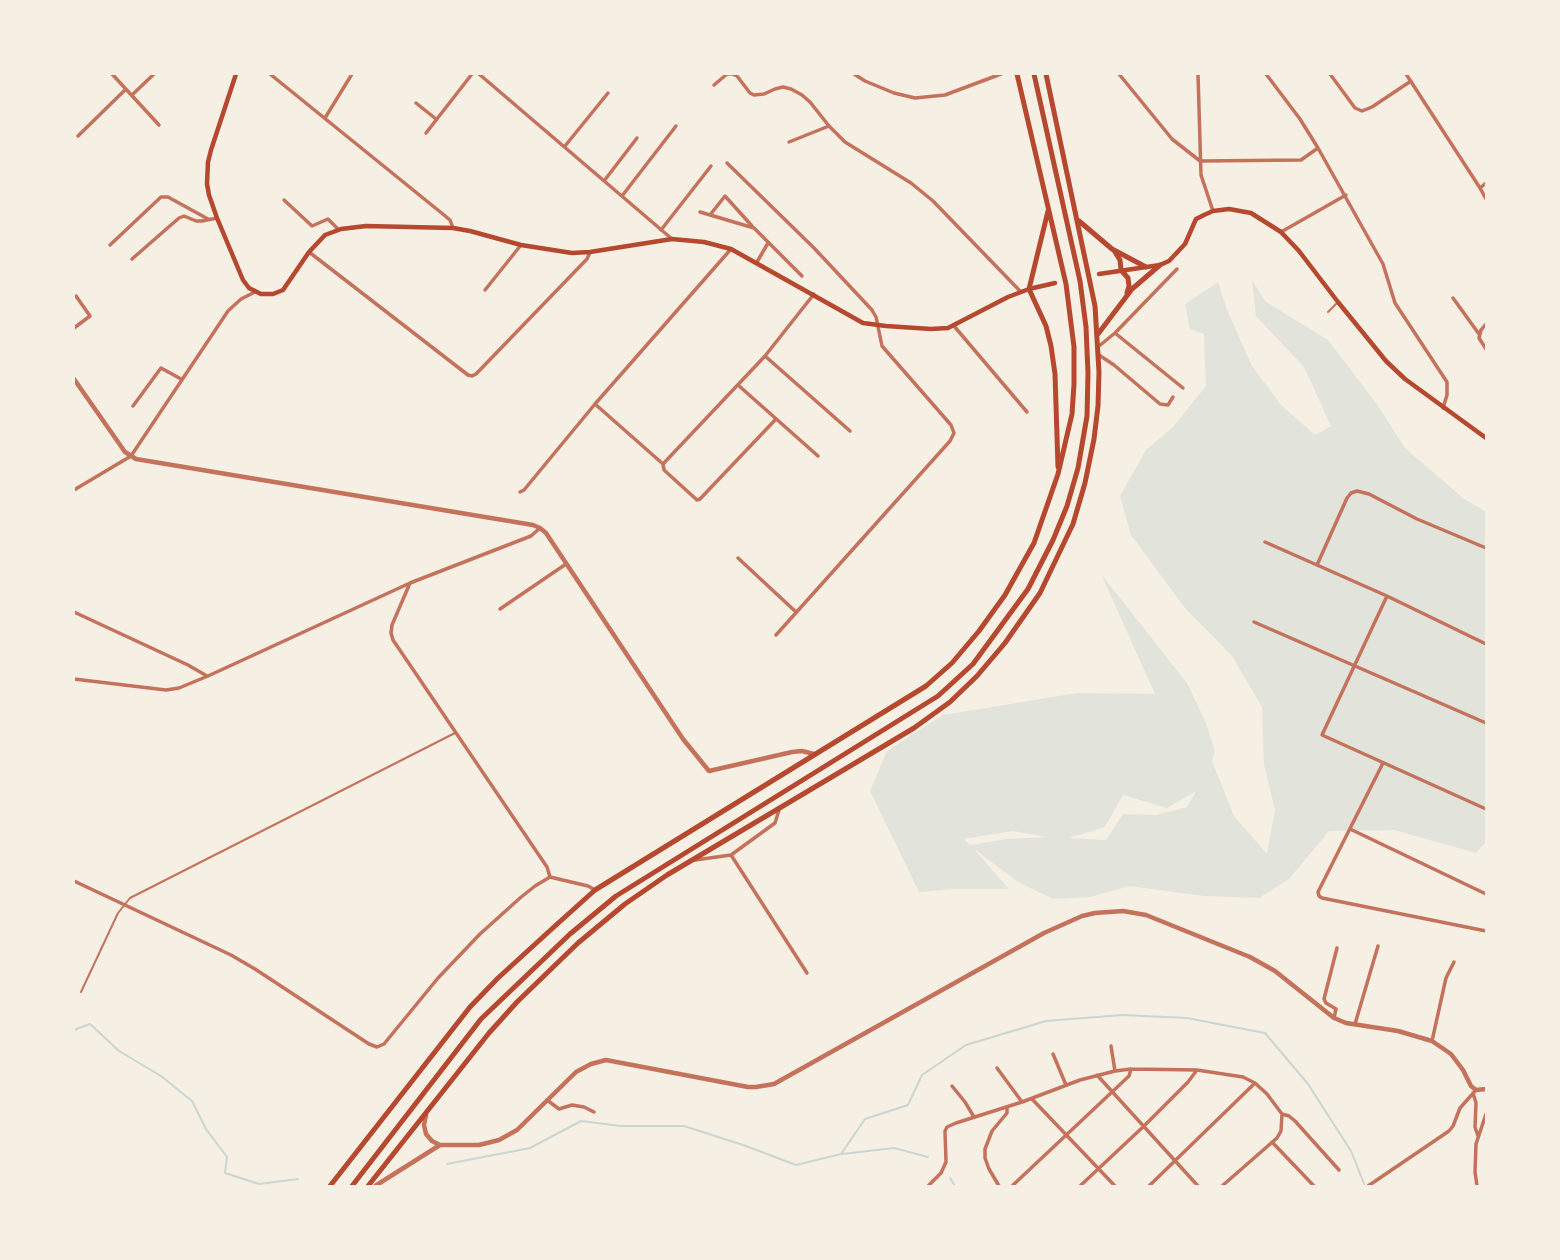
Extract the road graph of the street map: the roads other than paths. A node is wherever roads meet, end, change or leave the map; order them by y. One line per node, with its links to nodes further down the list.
1 (112, 74): 21 (street)
2 (155, 74): 23 (street)
3 (236, 74): 50 (main road)
4 (270, 74): 25 (street)
5 (352, 74): 25 (street)
6 (472, 74): 26 (street)
7 (479, 74): 34 (street)
8 (731, 74): 20 (street); 29 (street)
9 (854, 74): 10 (street)
10 (1000, 74)
11 (1017, 74): 46 (main road)
12 (1034, 74): 185 (main road)
13 (1046, 74): 52 (main road)
14 (1119, 74): 36 (street)
15 (1198, 74): 36 (street)
16 (1266, 74): 35 (street)
17 (1330, 74): 19 (street)
18 (1406, 74): 19 (street)
19 (1411, 81): 41 (street)
20 (713, 85)
21 (126, 89): 23 (street); 31 (street)
22 (608, 93): 34 (street)
23 (132, 95): 27 (street)
24 (416, 103): 26 (street)
25 (325, 118): 53 (street)
26 (436, 119): 30 (street)
27 (159, 125)
28 (676, 126): 43 (street)
29 (829, 126): 33 (street); 78 (street)
30 (426, 133)
31 (78, 136)
32 (637, 138): 39 (street)
33 (789, 142)
34 (564, 146): 39 (street)
35 (1318, 148): 36 (street); 42 (street)
36 (1200, 162): 47 (street)
37 (727, 163): 86 (street)
38 (711, 166): 56 (street)
39 (604, 181): 43 (street)
40 (1486, 183): 41 (street)
41 (1480, 188): 44 (street)
42 (1346, 195): 57 (street); 103 (street)
43 (622, 196): 56 (street)
44 (1486, 199)
45 (284, 200): 55 (street)
46 (1049, 208): 75 (main road); 111 (main road)
47 (1213, 211): 57 (main road); 68 (main road)
48 (700, 212): 49 (street)
49 (710, 215): 54 (street); 54 (street)
50 (216, 218): 51 (street); 77 (main road)
51 (208, 219): 60 (street); 66 (street)
52 (1079, 221): 63 (main road); 90 (main road)
53 (453, 228): 55 (main road); 61 (main road)
54 (754, 228): 59 (street)
55 (339, 230): 64 (main road)
56 (661, 230): 58 (street)
57 (1281, 232): 83 (main road)
58 (672, 239): 62 (main road); 65 (main road)
59 (768, 243): 67 (street); 73 (street)
60 (110, 245)
61 (521, 245): 65 (main road); 76 (street)
62 (730, 249): 67 (main road); 101 (street)
63 (1112, 249): 69 (main road); 71 (main road)
64 (309, 252): 65 (street); 77 (main road)
65 (590, 252)
66 (132, 258)
67 (757, 262): 79 (main road)
68 (1160, 265): 69 (main road); 82 (main road)
69 (1146, 267): 71 (main road)
70 (1177, 269): 89 (street)
71 (1121, 270): 72 (main road); 82 (main road)
72 (1099, 274)
73 (802, 276)
74 (1055, 283): 75 (main road)
75 (1029, 289): 78 (main road); 111 (main road)
76 (485, 290)
77 (255, 292): 97 (street)
78 (1021, 292): 87 (main road)
79 (814, 294): 86 (main road); 95 (street)
80 (76, 296): 88 (street)
81 (1453, 298): 91 (street)
82 (1124, 299): 90 (main road)
83 (1338, 302): 84 (lane); 103 (main road)
84 (1328, 312)
85 (1486, 324): 91 (street)
86 (878, 325): 87 (main road); 124 (street)
87 (954, 326): 104 (street)
88 (74, 328)
89 (1115, 332): 92 (street); 99 (street)
90 (1098, 334): 92 (main road)
91 (1479, 334): 93 (street)
92 (1098, 346): 94 (main road)
93 (1486, 349)
94 (1099, 355): 100 (street); 135 (main road)
95 (765, 356): 98 (street); 106 (street)
96 (74, 379): 108 (street)
97 (181, 379): 102 (street); 108 (street)
98 (738, 385): 105 (street); 110 (street)
99 (1183, 388)
100 (1174, 397)
101 (595, 404): 110 (street); 113 (street)
102 (133, 406)
103 (1443, 408): 107 (main road)
104 (1027, 412)
105 (776, 419): 109 (street); 110 (street)
106 (850, 431)
107 (1486, 438)
108 (131, 456): 112 (street); 114 (street)
109 (818, 456)
110 (663, 464)
111 (1058, 474): 133 (main road)
112 (74, 490)
113 (520, 492)
114 (540, 528): 118 (street); 120 (street)
115 (1265, 542): 119 (street)
116 (1486, 548): 119 (street)
117 (738, 558): 124 (street)
118 (566, 564): 122 (street); 133 (street)
119 (1317, 565): 121 (street)
120 (410, 583): 129 (street); 132 (street)
121 (1387, 596): 127 (street); 128 (street)
122 (500, 608)
123 (74, 612): 129 (street)
124 (796, 612): 126 (street)
125 (1254, 622): 128 (street)
126 (776, 635)
127 (1486, 644)
128 (1354, 665): 131 (street); 134 (street)
129 (208, 676): 130 (street)
130 (74, 679)
131 (1486, 723)
132 (455, 733): 140 (street); 144 (lane)
133 (816, 755): 142 (main road)
134 (1383, 762): 136 (street); 137 (street)
135 (779, 808): 138 (street); 139 (main road)
136 (1486, 809)
137 (1350, 829): 143 (street); 145 (street)
138 (731, 855): 139 (street); 149 (street)
139 (692, 860): 171 (main road)
140 (550, 877): 142 (street); 144 (street)
141 (74, 881): 144 (street)
142 (595, 890): 184 (main road)
143 (1486, 894)
144 (125, 904): 150 (lane)
145 (1486, 931)
146 (1378, 946): 152 (street)
147 (1337, 948): 151 (street)
148 (1454, 962): 153 (street)
149 (807, 973)
150 (81, 992)
151 (1334, 1018): 152 (street); 168 (street)
152 (1355, 1024): 153 (street)
153 (1432, 1041): 166 (street)
154 (1111, 1046): 159 (street)
155 (1053, 1054): 162 (street)
156 (997, 1069): 169 (street)
157 (1131, 1069): 158 (street); 159 (street); 165 (street)
158 (1197, 1070): 161 (street); 176 (street)
159 (1115, 1071): 160 (street)
160 (1097, 1076): 162 (street); 165 (street)
161 (1255, 1083): 173 (street); 181 (street)
162 (1066, 1085): 167 (street)
163 (953, 1086): 175 (street)
164 (1486, 1089): 166 (street)
165 (1112, 1091): 176 (street); 177 (street)
166 (1475, 1091): 178 (street); 197 (street)
167 (1031, 1099): 169 (street); 177 (street)
168 (547, 1100): 172 (street); 180 (street)
169 (1022, 1102): 170 (street)
170 (1007, 1108): 175 (street); 189 (street)
171 (430, 1109): 180 (street); 186 (main road)
172 (594, 1112)
173 (1282, 1114): 179 (street); 183 (street)
174 (1486, 1114): 178 (street)
175 (974, 1117): 188 (street)
176 (1144, 1126): 181 (street); 182 (street)
177 (1066, 1135): 182 (street); 190 (street)
178 (1478, 1137): 198 (street)
179 (1272, 1142): 195 (street); 196 (street)
180 (440, 1145): 187 (street)
181 (1175, 1160): 193 (street); 194 (street)
182 (1098, 1170): 191 (street); 192 (street)
183 (1339, 1170)
184 (330, 1186)
185 (352, 1186)
186 (368, 1186)
187 (375, 1186)
188 (928, 1186)
189 (999, 1186)
190 (1012, 1186)
191 (1080, 1186)
192 (1115, 1186)
193 (1149, 1186)
194 (1198, 1186)
195 (1222, 1186)
196 (1314, 1186)
197 (1368, 1186)
198 (1477, 1186)

